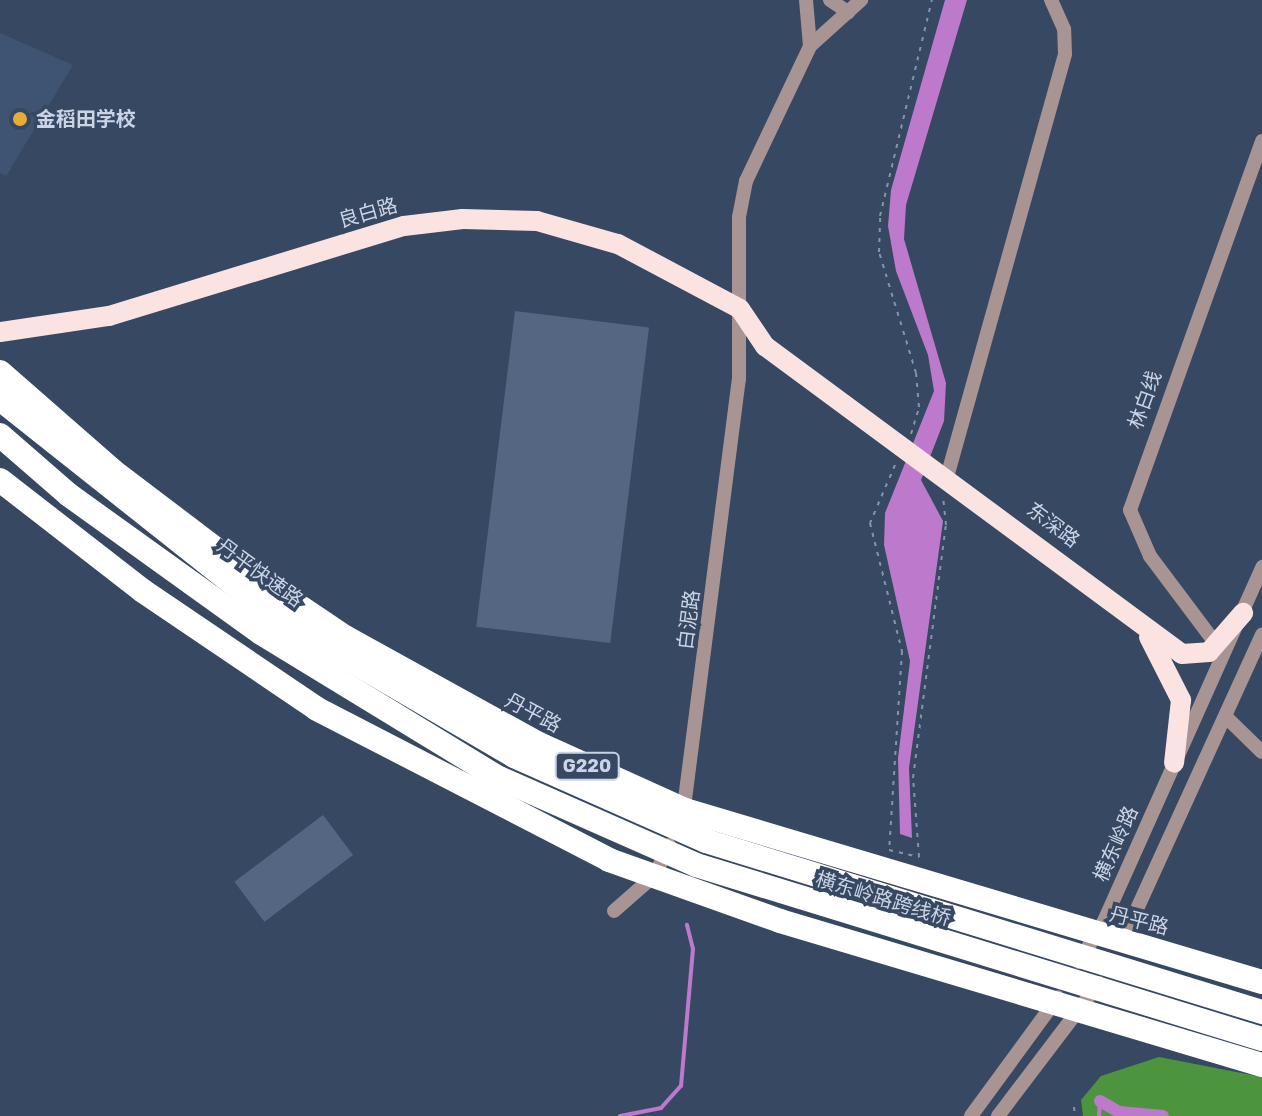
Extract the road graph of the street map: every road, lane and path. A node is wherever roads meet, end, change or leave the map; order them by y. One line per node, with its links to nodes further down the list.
1 (806, 0): 9 (street)
2 (830, 0): 7 (street)
3 (861, 0): 7 (street, 白泥路)
4 (932, 0): 16 (path)
5 (1051, 0): 8 (street)
6 (1065, 0): 8 (street)
7 (848, 12): 9 (street, 白泥路)
8 (1060, 17): 17 (street)
9 (810, 46): 11 (street, 白泥路)
10 (1262, 141): 27 (street, 林白线)
11 (740, 309): 12 (main road, 良白路); 16 (main road); 32 (street, 白泥路)
12 (0, 332)
13 (0, 372): 21 (highway, 丹平路 / G220)
14 (0, 399): 18 (highway, 丹平快速路)
15 (0, 435): 20 (highway)
16 (905, 448): 17 (main road, 东深路); 17 (path)
17 (939, 471): 25 (main road, 东深路)
18 (96, 479): 21 (highway); 30 (highway, 丹平快速路)
19 (0, 480): 23 (highway)
20 (69, 495): 23 (highway); 41 (highway, 横东岭路跨线桥, bridge)
21 (179, 521): 32 (highway, 丹平路 / G220)
22 (1262, 567): 24 (street)
23 (143, 591): 33 (highway)
24 (1243, 613): 27 (main road)
25 (1143, 627): 27 (main road, 东深路); 31 (main road, 东深路)
26 (1262, 635): 28 (street)
27 (1220, 650): 31 (street, 横东岭路)
28 (1226, 717): 29 (street); 36 (street)
29 (1262, 752)
30 (514, 756): 40 (highway, 横东岭路跨线桥, bridge)
31 (1174, 763): 35 (street, 横东岭路)
32 (685, 810): 33 (street, 白泥路); 35 (highway, 丹平路 / G220)
33 (655, 875): 34 (street, 白泥路); 38 (highway)
34 (614, 911)
35 (1095, 935): 36 (highway, 丹平路 / G220); 38 (street, 横东岭路)
36 (1122, 942): 37 (highway, 丹平路 / G220); 39 (street)
37 (1262, 982)
38 (1054, 1003): 39 (highway); 44 (street, 横东岭路)
39 (1083, 1012): 42 (highway); 45 (street)
40 (1262, 1012)
41 (1262, 1039)
42 (1262, 1065)
43 (1074, 1107): 46 (path)
44 (971, 1116)
45 (998, 1116)
46 (1075, 1116)

